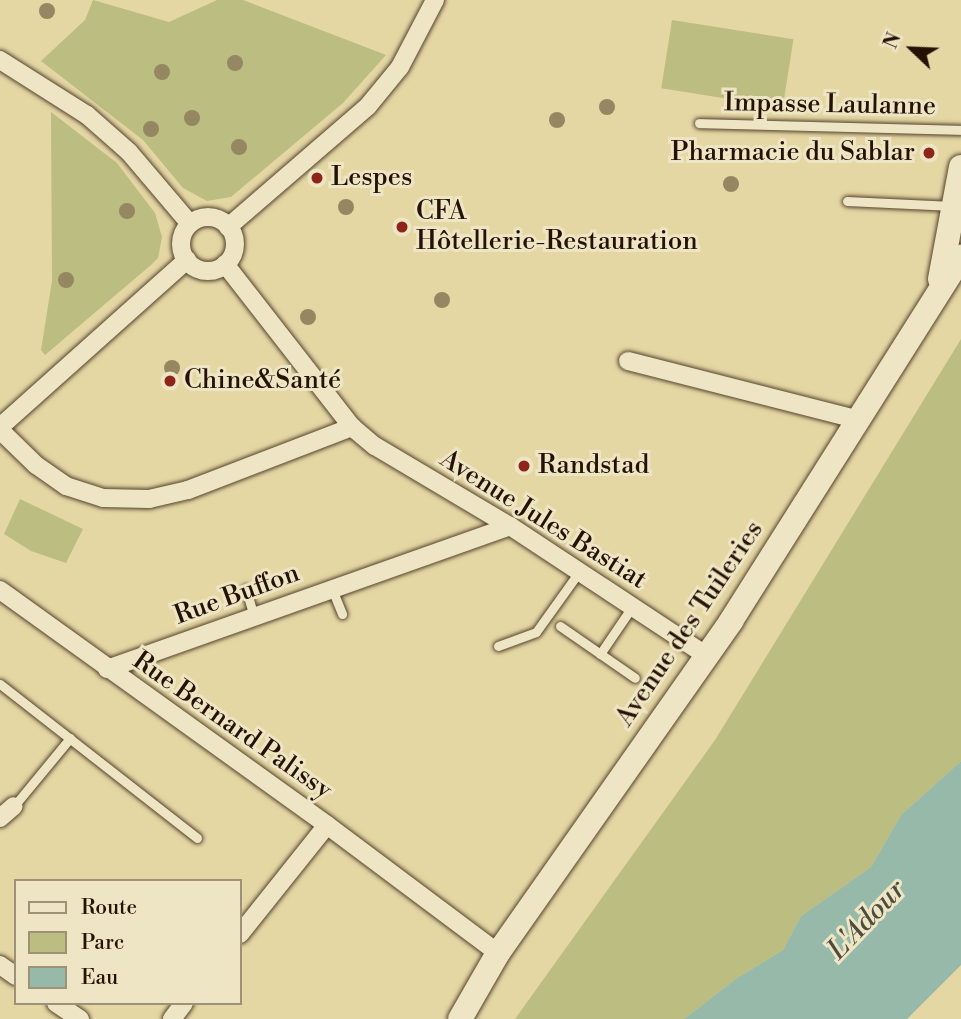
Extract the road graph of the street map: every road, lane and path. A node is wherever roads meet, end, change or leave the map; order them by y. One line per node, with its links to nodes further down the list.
1 (435, 0): 9 (street)
2 (0, 60): 8 (street)
3 (699, 123): 4 (lane, Impasse Laulanne)
4 (961, 130)
5 (961, 167): 7 (main road)
6 (847, 201): 7 (lane)
7 (955, 206): 13 (main road)
8 (190, 225): 9 (street); 11 (street)
9 (228, 227): 12 (street)
10 (961, 257): 13 (main road, Avenue des Tuileries)
11 (187, 260): 12 (street); 17 (street)
12 (225, 264): 16 (street, Avenue Jules Bastiat)
13 (935, 303): 15 (main road, Avenue des Tuileries)
14 (628, 361): 15 (street)
15 (860, 419): 29 (main road, Avenue des Tuileries)
16 (352, 427): 17 (street); 18 (street, Avenue Jules Bastiat)
17 (0, 428)
18 (510, 526): 19 (street, Avenue Jules Bastiat); 21 (street, Rue Buffon)
19 (579, 572): 23 (street, Avenue Jules Bastiat); 27 (lane)
20 (246, 589): 25 (lane)
21 (332, 589): 24 (lane); 25 (street, Rue Buffon)
22 (0, 590): 30 (street)
23 (632, 607): 28 (lane); 29 (street, Avenue Jules Bastiat)
24 (342, 614)
25 (254, 617): 30 (street, Rue Buffon)
26 (560, 626): 28 (lane)
27 (498, 646)
28 (600, 654): 31 (lane)
29 (707, 656): 38 (main road, Avenue des Tuileries)
30 (107, 669): 35 (street, Rue Bernard Palissy)
31 (635, 678)
32 (0, 684): 33 (lane)
33 (70, 738): 34 (lane); 36 (lane)
34 (5, 811)
35 (327, 825): 37 (street, Rue Bernard Palissy); 38 (street, Rue Bernard Palissy)
36 (197, 838)
37 (242, 931)
38 (498, 953): 41 (main road, Avenue des Tuileries)
39 (59, 1005): 40 (street)
40 (80, 1019)
41 (460, 1019)

